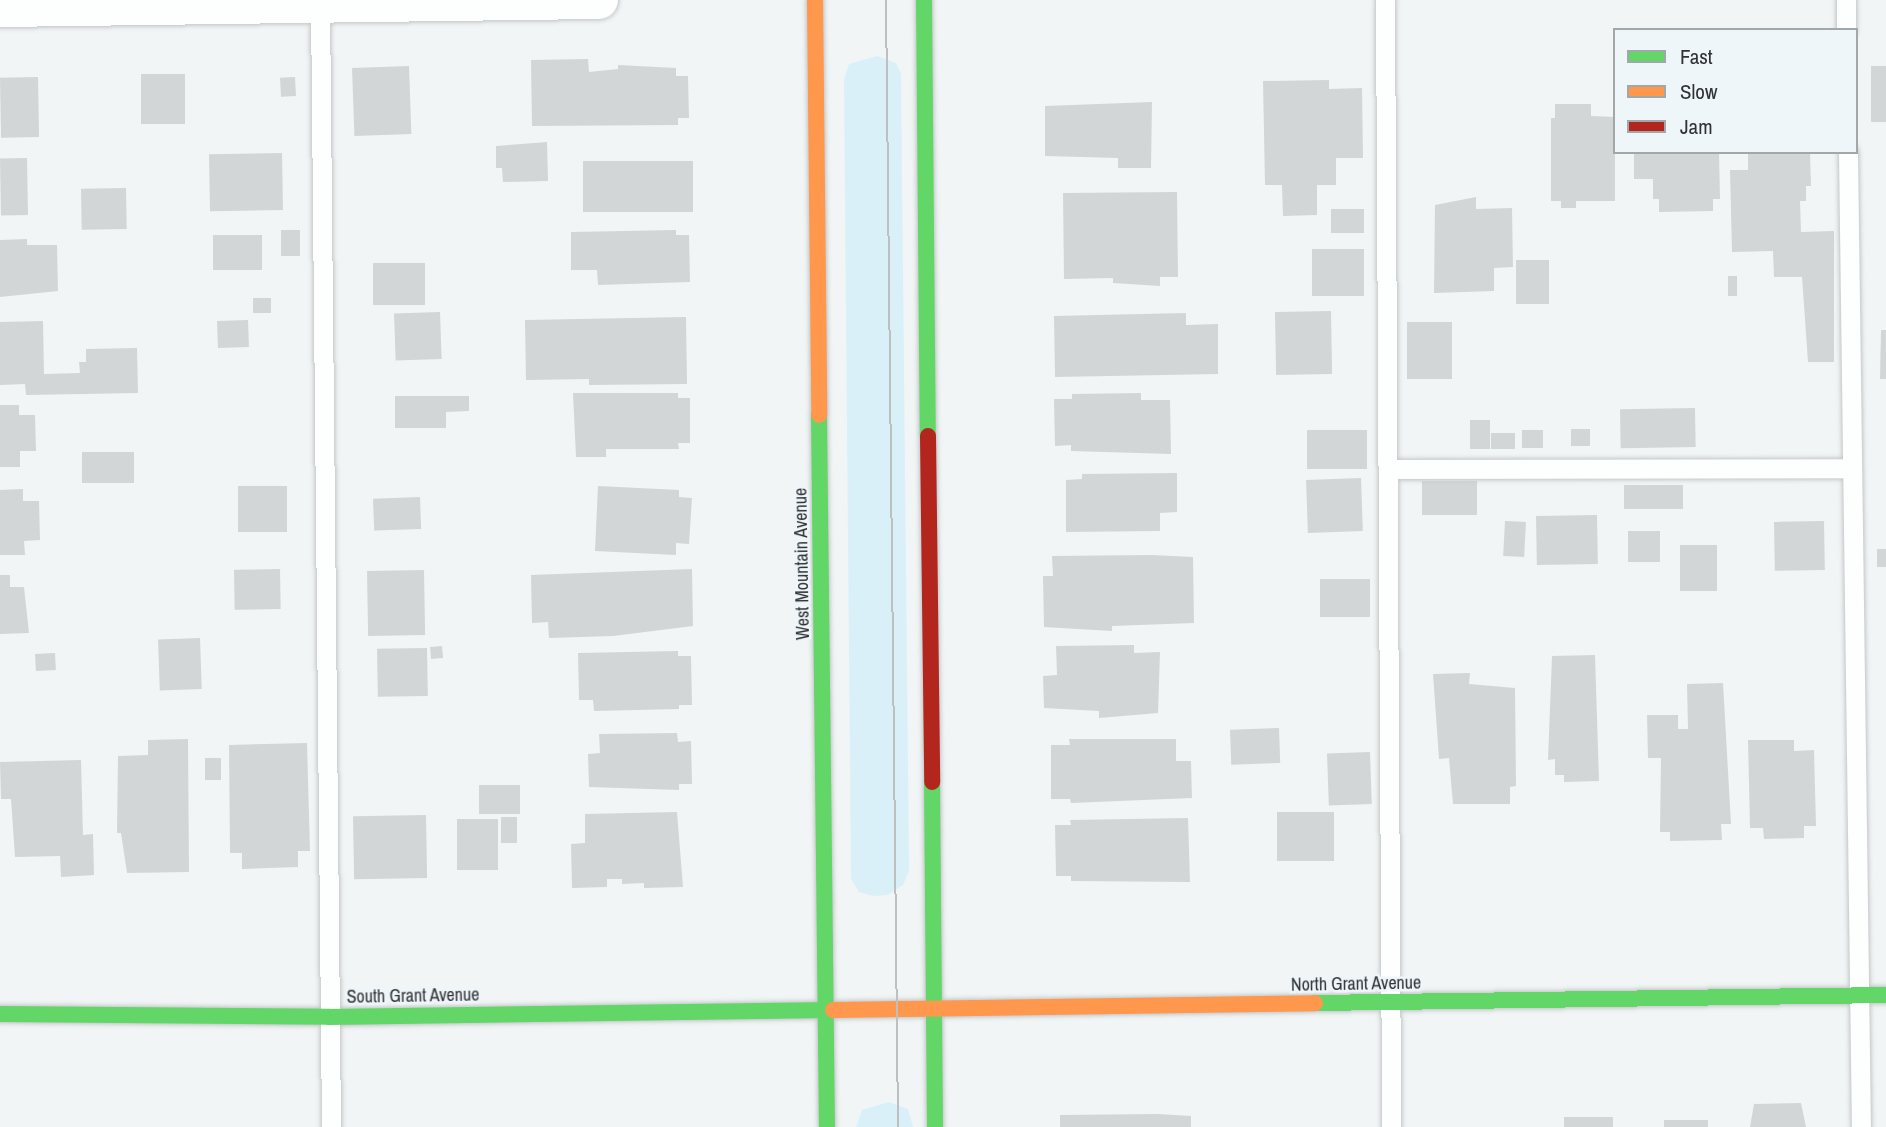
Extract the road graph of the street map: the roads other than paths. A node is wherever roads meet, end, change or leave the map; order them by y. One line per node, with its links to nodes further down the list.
1 (599, 0): 6 (street)
2 (815, 0): 17 (street, West Mountain Avenue)
3 (924, 0): 16 (street)
4 (1385, 0): 12 (lane)
5 (1846, 0): 9 (lane)
6 (402, 1): 7 (street)
7 (320, 3): 8 (street); 19 (lane)
8 (6, 5)
9 (1846, 28)
10 (1848, 154): 11 (lane)
11 (1852, 468): 12 (lane); 13 (lane)
12 (1388, 469): 15 (lane)
13 (1858, 995): 14 (street, North Grant Avenue); 15 (street, North Grant Avenue); 24 (lane)
14 (1886, 995)
15 (1389, 1003): 16 (street, North Grant Avenue); 23 (lane)
16 (934, 1009): 17 (street, North Grant Avenue); 22 (street)
17 (826, 1010): 19 (street, South Grant Avenue); 21 (street, West Mountain Avenue)
18 (0, 1014): 19 (street, South Grant Avenue)
19 (329, 1017): 20 (lane)
20 (331, 1127)
21 (827, 1127)
22 (935, 1127)
23 (1391, 1127)
24 (1861, 1127)

